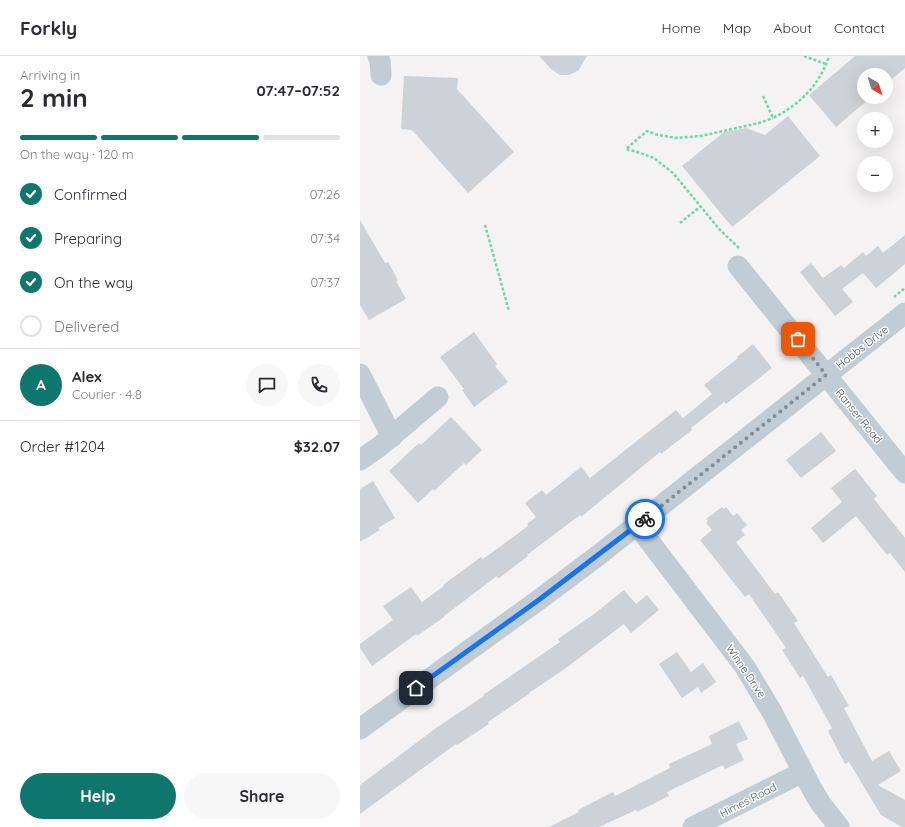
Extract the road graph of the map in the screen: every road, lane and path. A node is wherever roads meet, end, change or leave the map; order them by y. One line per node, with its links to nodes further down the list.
1 (804, 56): 3 (path)
2 (829, 56): 3 (path)
3 (826, 64): 5 (path)
4 (763, 96): 5 (path)
5 (773, 118): 6 (path)
6 (701, 206): 7 (path); 9 (path)
7 (680, 223)
8 (485, 225): 12 (path)
9 (738, 266): 14 (street, Ranser Road)
10 (905, 288): 11 (path)
11 (899, 305): 14 (street, Hobbs Drive)
12 (509, 311)
13 (360, 374): 16 (street)
14 (826, 375): 18 (street, Ranser Road); 19 (street, Hobbs Drive)
15 (438, 397): 16 (street)
16 (392, 437): 17 (street)
17 (360, 460)
18 (905, 473)
19 (637, 525): 20 (street, Hobbs Drive); 21 (street, Winne Drive)
20 (360, 729)
21 (803, 772): 22 (street, Himes Road); 23 (street, Winne Drive)
22 (693, 827)
23 (839, 827)

